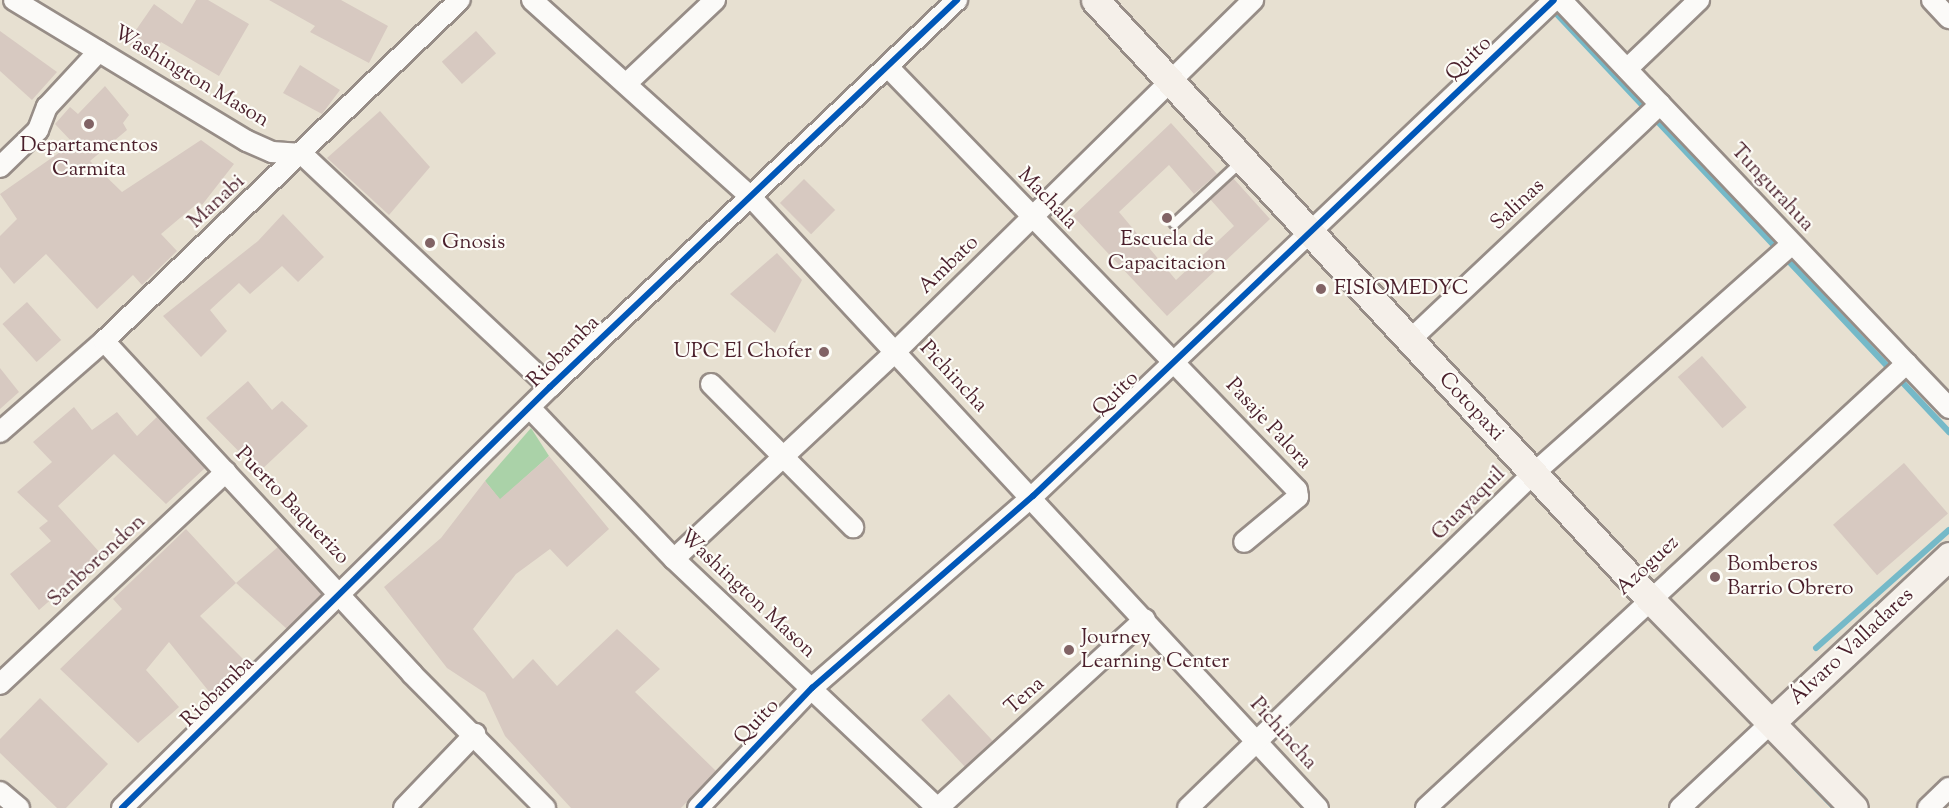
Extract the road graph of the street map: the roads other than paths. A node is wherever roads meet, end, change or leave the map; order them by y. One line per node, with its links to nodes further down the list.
1 (14, 0): 13 (street, Washington Mason)
2 (460, 0): 19 (street, Manabi)
3 (532, 0): 17 (street, Pichincha)
4 (715, 0): 17 (street)
5 (957, 0): 14 (street, Riobamba)
6 (1095, 0): 16 (street, Cotopaxi)
7 (1253, 0): 16 (street, Ambato)
8 (1554, 0): 25 (street, Quito)
9 (1561, 0): 15 (street, Tungurahua)
10 (1700, 0): 15 (street)
11 (1932, 0): 12 (street)
12 (1949, 18)
13 (99, 51): 19 (street, Washington Mason); 21 (street)
14 (888, 67): 22 (street, Riobamba); 23 (street, Machala)
15 (1627, 69): 18 (street, Tungurahua)
16 (1170, 82): 20 (street, Cotopaxi); 23 (street, Ambato)
17 (627, 83): 22 (street, Pichincha)
18 (1659, 104): 26 (street, Tungurahua); 27 (street, Salinas)
19 (302, 154): 28 (street, Manabi); 33 (street)
20 (1242, 160): 24 (lane); 25 (street, Cotopaxi)
21 (0, 167)
22 (750, 196): 29 (street, Pichincha); 33 (street, Riobamba)
23 (1031, 218): 29 (street, Ambato); 30 (street, Machala)
24 (1174, 223)
25 (1310, 232): 27 (street, Cotopaxi); 30 (street, Quito)
26 (1791, 244): 31 (street, Tungurahua); 39 (street, Guayaquil)
27 (1410, 340): 39 (street, Cotopaxi)
28 (104, 341): 36 (street, Manabi); 38 (street, Puerto Baquerizo)
29 (896, 351): 37 (street, Ambato); 40 (street, Pichincha)
30 (1176, 360): 40 (street, Quito); 42 (street, Pasaje Palora)
31 (1906, 364): 34 (street, Tungurahua); 46 (street, Azoguez)
32 (711, 384): 37 (street)
33 (550, 387): 35 (street, Riobamba)
34 (1949, 408)
35 (531, 409): 44 (street, Washington Mason); 45 (street, Riobamba)
36 (0, 432)
37 (783, 456): 41 (street); 44 (street, Ambato)
38 (226, 472): 45 (street, Puerto Baquerizo); 48 (street, Sanborondon)
39 (1533, 474): 46 (street, Cotopaxi); 52 (street, Guayaquil)
40 (1033, 496): 47 (street, Pichincha); 49 (street, Quito)
41 (853, 527)
42 (1244, 542)
43 (1949, 556): 50 (street, Álvaro Valladares)
44 (674, 559): 49 (street, Washington Mason)
45 (343, 594): 51 (street, Puerto Baquerizo); 56 (street, Riobamba)
46 (1649, 598): 50 (street, Cotopaxi); 63 (street, Azoguez)
47 (1145, 619): 52 (street, Pichincha); 60 (street, Tena)
48 (0, 684)
49 (812, 688): 59 (street, Quito); 60 (street, Washington Mason)
50 (1766, 728): 64 (street); 65 (street, Cotopaxi)
51 (475, 734): 57 (street); 58 (street, Puerto Baquerizo)
52 (1259, 744): 61 (street, Guayaquil); 62 (street, Pichincha)
53 (1949, 788): 66 (street)
54 (0, 792): 55 (street)
55 (19, 808)
56 (122, 808)
57 (404, 808)
58 (545, 808)
59 (698, 808)
60 (937, 808)
61 (1188, 808)
62 (1318, 808)
63 (1426, 808)
64 (1680, 808)
65 (1854, 808)
66 (1928, 808)

